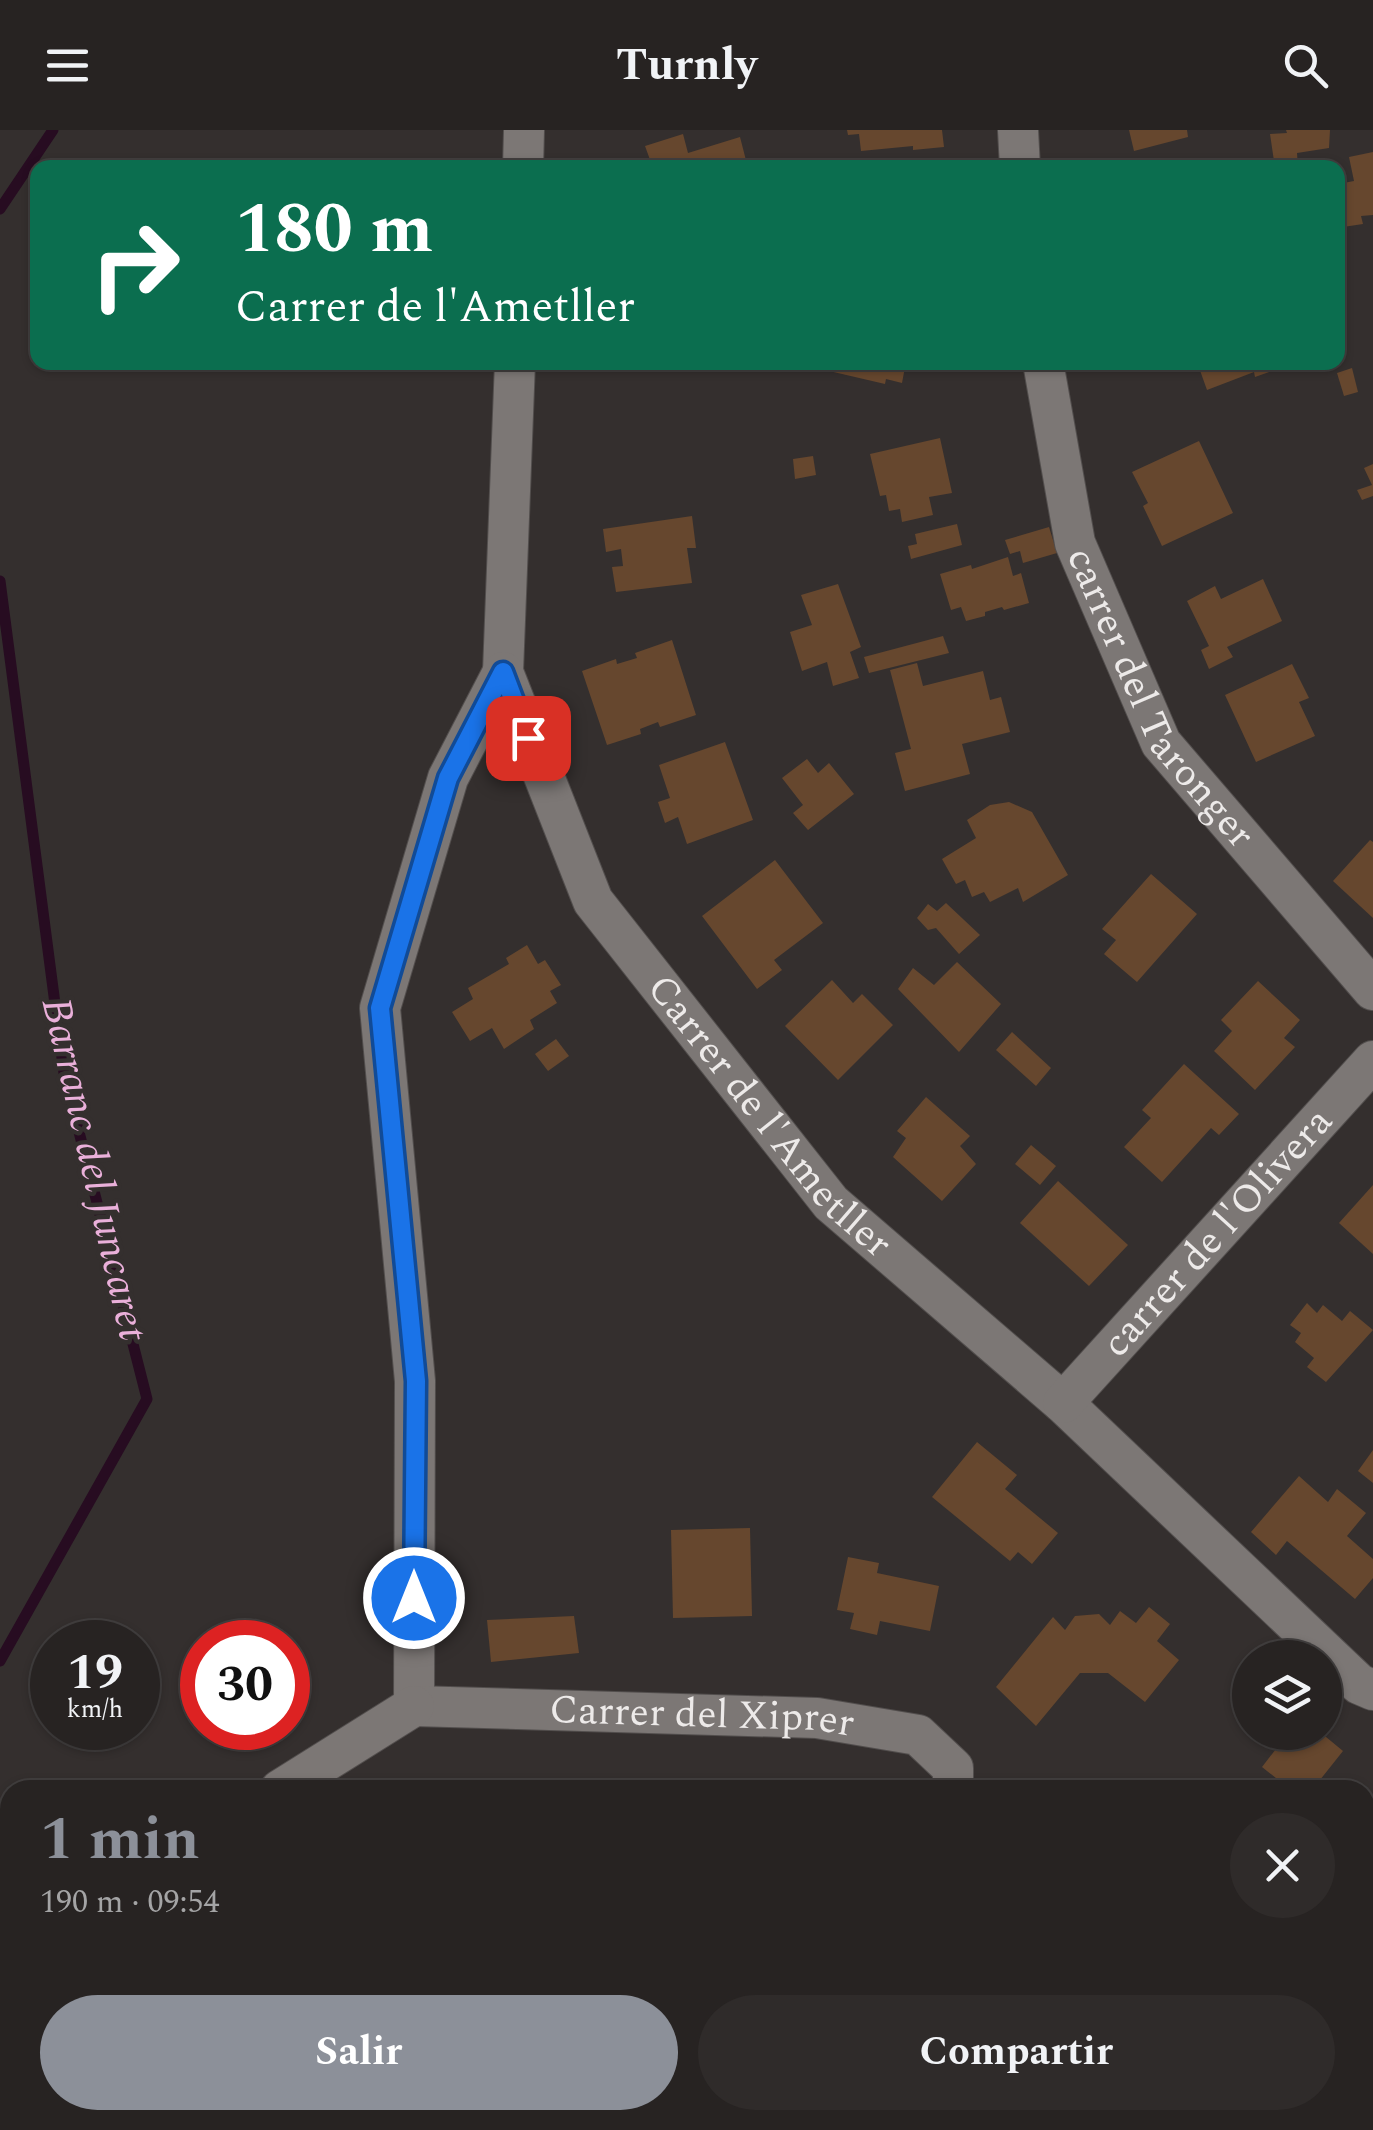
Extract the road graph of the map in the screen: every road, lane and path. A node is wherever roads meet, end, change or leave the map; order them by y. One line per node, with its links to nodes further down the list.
1 (1018, 130): 2 (street)
2 (1020, 160)
3 (515, 370): 5 (street, Carrer de l'Ametller)
4 (1044, 370): 6 (street, carrer del Taronger)
5 (503, 672): 8 (street, Carrer de l'Ametller); 10 (street)
6 (1373, 990)
7 (1373, 1060): 8 (street, carrer de l'Olivera)
8 (1063, 1403): 9 (street, Carrer de l'Ametller)
9 (1373, 1690)
10 (414, 1706): 11 (street); 12 (street, Carrer del Xiprer)
11 (296, 1780)
12 (953, 1780)

